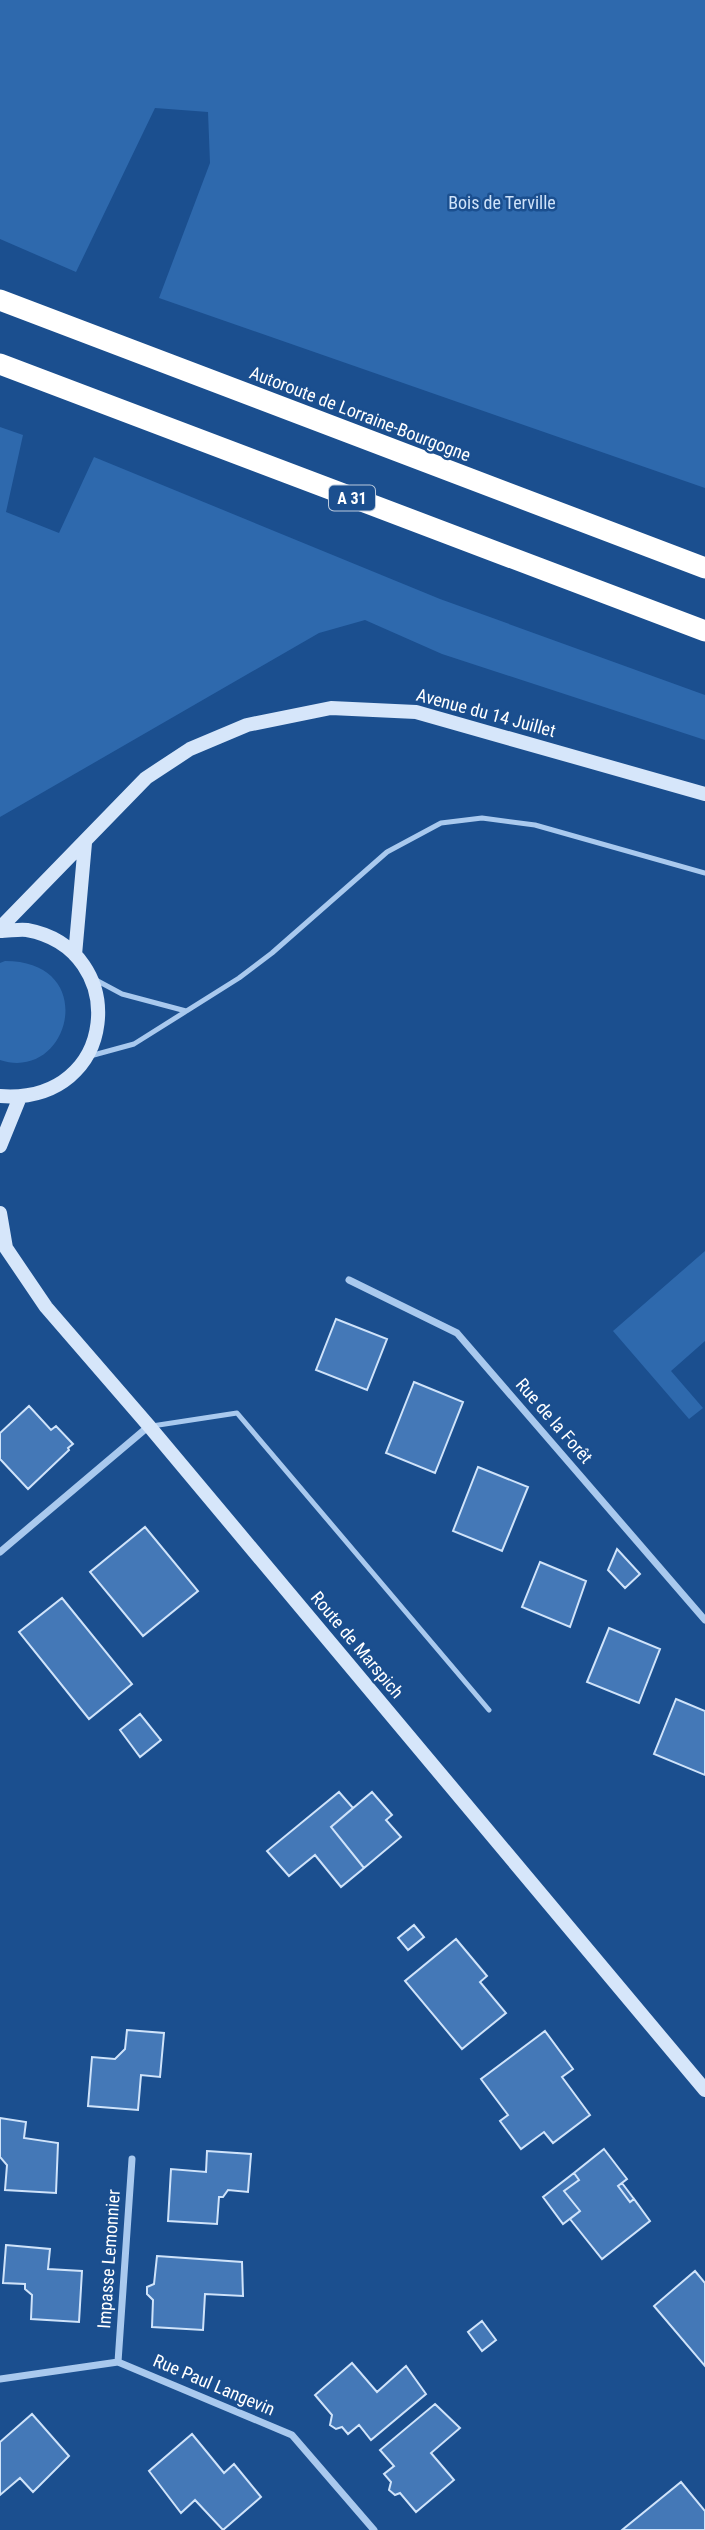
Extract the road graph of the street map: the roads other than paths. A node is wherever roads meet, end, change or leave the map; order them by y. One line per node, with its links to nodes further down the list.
1 (0, 300): 3 (highway, Autoroute de Lorraine-Bourgogne)
2 (0, 364): 4 (highway, A 31)
3 (705, 568)
4 (705, 631)
5 (705, 794): 6 (main road, Avenue du 14 Juillet)
6 (85, 843): 8 (main road, Avenue du 14 Juillet); 9 (main road)
7 (705, 873): 11 (lane)
8 (0, 930): 9 (main road)
9 (75, 955): 10 (main road)
10 (90, 978): 11 (lane); 12 (main road)
11 (186, 1011): 12 (lane)
12 (87, 1057): 14 (main road)
13 (0, 1096): 14 (main road)
14 (20, 1097): 15 (main road)
15 (0, 1146)
16 (0, 1213): 18 (main road, Route de Marspich)
17 (349, 1280): 20 (street, Rue de la Forêt)
18 (149, 1426): 19 (street); 21 (lane); 22 (main road, Route de Marspich)
19 (0, 1552)
20 (705, 1620)
21 (489, 1710)
22 (705, 2090)
23 (132, 2158): 24 (street, Impasse Lemonnier)
24 (118, 2362): 25 (street); 26 (street, Rue Paul Langevin)
25 (0, 2379)
26 (374, 2530)

